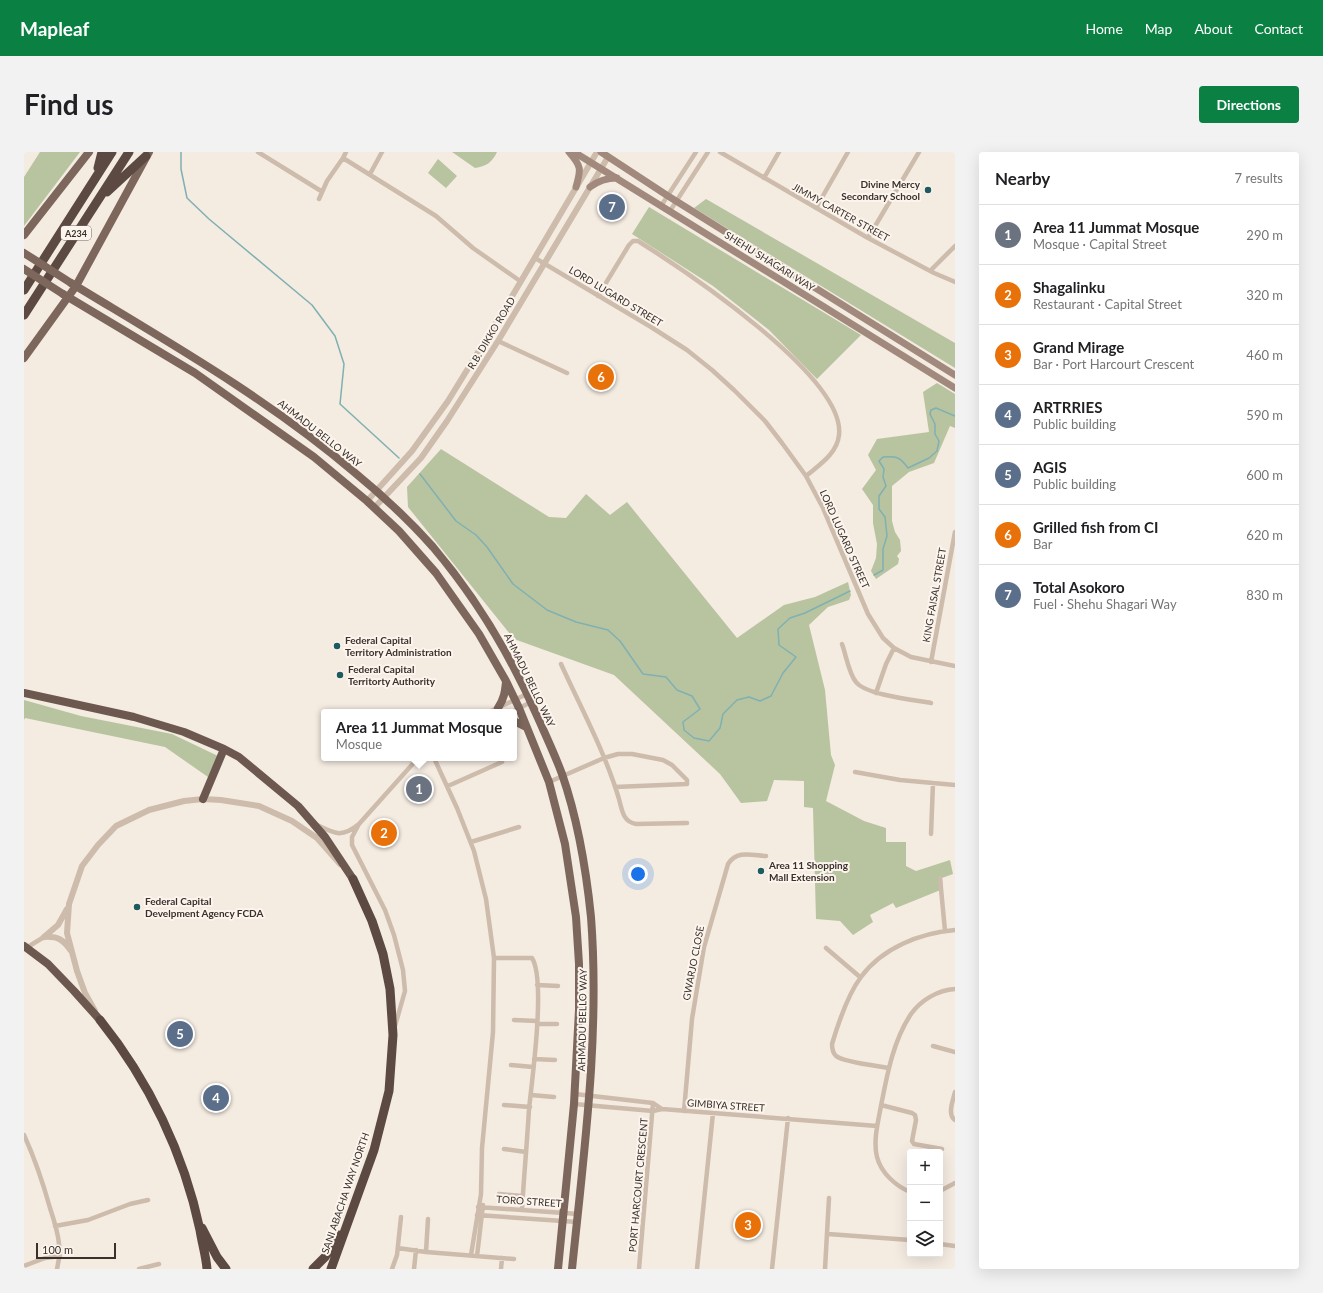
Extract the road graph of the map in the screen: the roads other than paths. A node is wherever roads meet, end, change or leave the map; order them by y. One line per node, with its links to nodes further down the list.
1 (90, 152): 37 (main road)
2 (102, 152): 24 (highway)
3 (112, 152): 24 (highway, A234)
4 (129, 152): 32 (highway, A234)
5 (258, 152): 29 (street)
6 (346, 152): 20 (street)
7 (382, 152): 23 (street)
8 (569, 152): 27 (main road)
9 (574, 152): 21 (main road, SHEHU SHAGARI WAY)
10 (597, 152): 21 (street, R.B. DIKKO ROAD)
11 (601, 152): 19 (main road, SHEHU SHAGARI WAY)
12 (696, 152): 30 (street)
13 (708, 152): 33 (street)
14 (720, 152): 26 (street, JIMMY CARTER STREET)
15 (779, 152): 26 (street)
16 (848, 152): 35 (street)
17 (918, 152): 38 (street)
18 (148, 154): 32 (highway); 47 (main road)
19 (608, 157): 22 (street, R.B. DIKKO ROAD); 30 (main road, SHEHU SHAGARI WAY)
20 (343, 158): 23 (street); 29 (street)
21 (591, 162): 22 (main road, SHEHU SHAGARI WAY); 27 (street, R.B. DIKKO ROAD)
22 (601, 168): 25 (main road, SHEHU SHAGARI WAY); 28 (street, R.B. DIKKO ROAD)
23 (370, 174): 45 (street)
24 (96, 175): 48 (highway, A234)
25 (617, 178): 28 (main road); 34 (main road, SHEHU SHAGARI WAY)
26 (764, 178): 35 (street, JIMMY CARTER STREET)
27 (576, 187): 41 (street, R.B. DIKKO ROAD)
28 (590, 187): 42 (street, R.B. DIKKO ROAD)
29 (321, 191): 31 (street)
30 (668, 196): 33 (main road, SHEHU SHAGARI WAY); 34 (street)
31 (319, 199)
32 (97, 201): 51 (highway, A234)
33 (677, 201): 36 (street); 55 (main road, SHEHU SHAGARI WAY)
34 (661, 206): 36 (main road, SHEHU SHAGARI WAY)
35 (816, 208): 38 (street, JIMMY CARTER STREET)
36 (670, 211): 56 (main road, SHEHU SHAGARI WAY)
37 (24, 235)
38 (868, 238): 44 (street, JIMMY CARTER STREET)
39 (955, 246): 44 (street)
40 (24, 253): 47 (main road, AHMADU BELLO WAY, bridge)
41 (535, 258): 42 (street, LORD LUGARD STREET); 45 (street, R.B. DIKKO ROAD)
42 (544, 263): 50 (street, LORD LUGARD STREET); 52 (street, R.B. DIKKO ROAD)
43 (24, 269): 49 (main road, AHMADU BELLO WAY, bridge)
44 (930, 271): 46 (street, JIMMY CARTER STREET)
45 (520, 281): 58 (street, R.B. DIKKO ROAD)
46 (955, 282)
47 (74, 284): 49 (main road); 58 (main road, AHMADU BELLO WAY)
48 (24, 290)
49 (66, 296): 53 (main road); 60 (main road, AHMADU BELLO WAY)
50 (598, 296): 57 (street, LORD LUGARD STREET); 57 (street)
51 (24, 315)
52 (498, 341): 54 (street); 59 (street, R.B. DIKKO ROAD)
53 (24, 358)
54 (567, 373)
55 (955, 375)
56 (955, 388)
57 (806, 476): 64 (street, LORD LUGARD STREET)
58 (376, 490): 59 (main road, AHMADU BELLO WAY); 60 (street, R.B. DIKKO ROAD)
59 (384, 497): 61 (street, R.B. DIKKO ROAD); 71 (main road, AHMADU BELLO WAY)
60 (367, 502): 61 (main road, AHMADU BELLO WAY)
61 (374, 508): 68 (main road, AHMADU BELLO WAY)
62 (955, 532): 65 (street, KING FAISAL STREET)
63 (842, 644): 70 (street)
64 (894, 648): 65 (street, LORD LUGARD STREET); 70 (street)
65 (931, 662): 67 (street, LORD LUGARD STREET)
66 (561, 664): 82 (street)
67 (955, 666)
68 (506, 681): 72 (main road, AHMADU BELLO WAY); 75 (main road)
69 (24, 693): 81 (highway, SANI ABACHA WAY NORTH)
70 (876, 693): 74 (street)
71 (527, 694): 72 (street); 73 (main road, AHMADU BELLO WAY)
72 (514, 699): 75 (street); 76 (main road, AHMADU BELLO WAY)
73 (531, 702): 77 (street); 87 (main road, AHMADU BELLO WAY)
74 (931, 703)
75 (498, 708)
76 (515, 709)
77 (517, 709)
78 (517, 713): 80 (main road, AHMADU BELLO WAY)
79 (517, 722): 80 (main road)
80 (526, 727): 88 (main road, AHMADU BELLO WAY)
81 (224, 749): 93 (highway); 94 (highway, SANI ABACHA WAY NORTH)
82 (604, 758): 87 (street); 92 (street); 92 (street)
83 (415, 761): 95 (street)
84 (434, 761): 91 (street)
85 (502, 762): 91 (street)
86 (855, 772): 89 (street)
87 (562, 776): 88 (street); 130 (main road, AHMADU BELLO WAY)
88 (549, 782): 128 (main road, AHMADU BELLO WAY)
89 (934, 784): 90 (street); 98 (street)
90 (955, 785)
91 (448, 786): 99 (street)
92 (615, 787): 96 (street)
93 (203, 799): 102 (street); 103 (street)
94 (314, 824): 95 (street); 102 (highway, SANI ABACHA WAY NORTH)
95 (359, 824): 119 (street)
96 (687, 824)
97 (519, 827): 99 (street)
98 (931, 834)
99 (471, 842): 110 (street)
100 (766, 856): 140 (street, GWARJO CLOSE)
101 (940, 878): 105 (street)
102 (353, 879): 119 (highway, SANI ABACHA WAY NORTH)
103 (69, 904): 106 (street); 109 (street)
104 (955, 930): 105 (street)
105 (946, 931): 111 (street)
106 (44, 937): 107 (street); 109 (street)
107 (25, 948): 115 (highway)
108 (826, 948): 111 (street)
109 (73, 956): 115 (street)
110 (494, 958): 112 (street); 157 (street)
111 (860, 977): 126 (street)
112 (537, 985): 113 (street); 117 (street)
113 (558, 986)
114 (955, 989): 126 (street)
115 (100, 1020): 162 (highway)
116 (514, 1020): 117 (street)
117 (537, 1022): 118 (street); 122 (street)
118 (557, 1024)
119 (393, 1035): 156 (highway, SANI ABACHA WAY NORTH)
120 (933, 1046): 121 (street)
121 (955, 1052)
122 (534, 1060): 123 (street); 125 (street)
123 (555, 1060)
124 (511, 1066): 125 (street)
125 (533, 1067): 129 (street)
126 (889, 1068): 136 (street)
127 (955, 1092): 143 (street)
128 (575, 1094): 130 (street); 133 (main road, AHMADU BELLO WAY)
129 (531, 1095): 131 (street); 137 (street)
130 (590, 1095): 132 (street); 135 (main road, AHMADU BELLO WAY)
131 (554, 1097)
132 (653, 1103): 138 (street); 139 (street, PORT HARCOURT CRESCENT)
133 (574, 1104): 135 (street, GIMBIYA STREET); 161 (main road, AHMADU BELLO WAY)
134 (504, 1105): 137 (street)
135 (589, 1105): 139 (street, GIMBIYA STREET); 163 (main road, AHMADU BELLO WAY)
136 (881, 1105): 144 (street); 147 (street)
137 (530, 1107): 148 (street)
138 (662, 1109): 139 (street, GIMBIYA STREET); 140 (street, GIMBIYA STREET)
139 (653, 1111): 191 (street, PORT HARCOURT CRESCENT)
140 (684, 1111): 141 (street, GIMBIYA STREET)
141 (713, 1113): 142 (street, GIMBIYA STREET); 192 (street)
142 (788, 1118): 144 (street, GIMBIYA STREET); 193 (street)
143 (955, 1120)
144 (877, 1126): 151 (street)
145 (24, 1135): 165 (street)
146 (504, 1149): 148 (street)
147 (942, 1149)
148 (526, 1152): 153 (street)
149 (955, 1183): 150 (street)
150 (943, 1189)
151 (907, 1190)
152 (499, 1194): 153 (street)
153 (522, 1196): 158 (street)
154 (829, 1198): 166 (street)
155 (148, 1200): 165 (street)
156 (355, 1202): 184 (highway); 185 (highway, SANI ABACHA WAY NORTH)
157 (480, 1207): 158 (street, TORO STREET); 159 (street)
158 (522, 1210): 161 (street, TORO STREET)
159 (479, 1215): 161 (street, TORO STREET); 173 (street); 175 (street)
160 (401, 1217): 170 (street)
161 (564, 1217): 163 (street, TORO STREET); 163 (street, TORO STREET); 189 (main road, AHMADU BELLO WAY)
162 (197, 1218): 182 (highway); 183 (highway)
163 (578, 1218): 190 (main road, AHMADU BELLO WAY)
164 (428, 1219): 172 (street)
165 (56, 1226): 174 (street)
166 (828, 1234): 167 (street); 194 (street)
167 (907, 1240)
168 (943, 1244): 169 (street)
169 (955, 1246)
170 (398, 1248): 171 (street); 186 (street)
171 (416, 1250): 172 (street); 187 (street)
172 (426, 1252): 173 (street)
173 (471, 1255): 175 (street)
174 (60, 1256): 179 (street); 180 (street)
175 (477, 1256): 176 (street)
176 (502, 1258): 177 (street); 188 (street)
177 (514, 1259)
178 (159, 1264): 181 (street)
179 (24, 1266)
180 (57, 1269)
181 (139, 1269)
182 (207, 1269)
183 (226, 1269)
184 (314, 1269)
185 (331, 1269)
186 (392, 1269)
187 (414, 1269)
188 (501, 1269)
189 (558, 1269)
190 (572, 1269)
191 (639, 1269)
192 (697, 1269)
193 (772, 1269)
194 (825, 1269)

